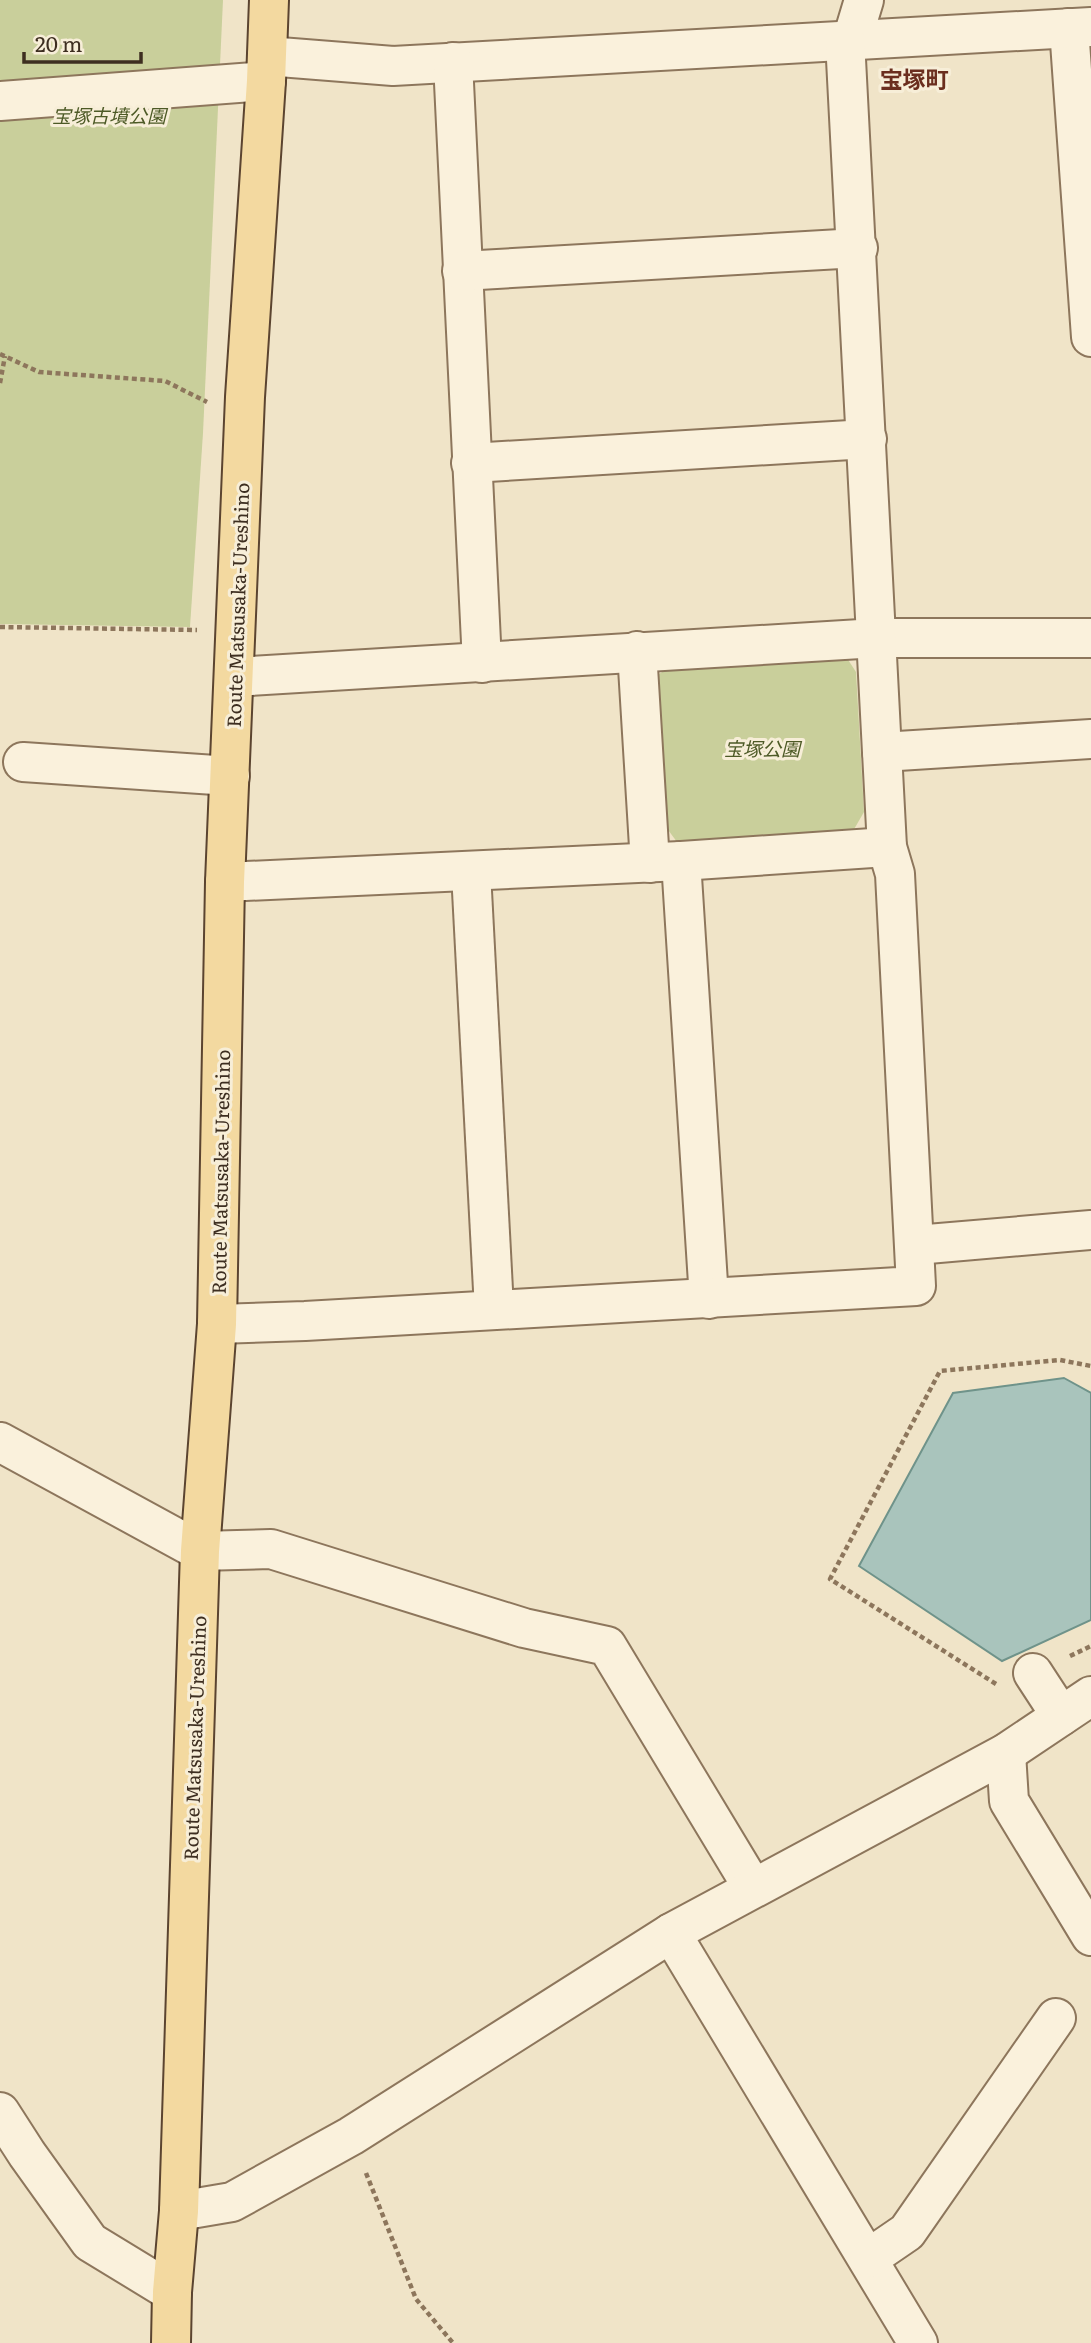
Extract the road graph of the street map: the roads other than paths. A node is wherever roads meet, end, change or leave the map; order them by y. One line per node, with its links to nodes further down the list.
1 (269, 0): 6 (main road, Route Matsusaka-Ureshino)
2 (864, 0): 4 (street)
3 (1080, 27): 4 (street); 8 (street)
4 (849, 40): 5 (street); 9 (street)
5 (453, 62): 6 (street); 10 (street)
6 (266, 68): 7 (street); 18 (main road, Route Matsusaka-Ureshino)
7 (0, 101)
8 (1088, 230): 11 (street)
9 (858, 248): 10 (street); 12 (street)
10 (462, 271): 13 (street)
11 (1091, 337)
12 (867, 439): 13 (street); 14 (street)
13 (471, 463): 17 (street)
14 (877, 638): 15 (street); 16 (street); 20 (street)
15 (1091, 638)
16 (637, 651): 17 (street); 24 (street)
17 (482, 663): 18 (street)
18 (234, 677): 22 (main road, Route Matsusaka-Ureshino)
19 (1091, 739): 20 (street)
20 (881, 752): 23 (street)
21 (23, 762): 22 (street)
22 (230, 776): 26 (main road, Route Matsusaka-Ureshino)
23 (887, 847): 24 (street); 28 (street)
24 (665, 862): 25 (street); 29 (street)
25 (471, 872): 26 (street); 30 (street)
26 (225, 882): 31 (main road, Route Matsusaka-Ureshino)
27 (1091, 1230): 28 (street)
28 (916, 1245): 29 (street)
29 (709, 1299): 30 (street)
30 (494, 1309): 31 (street)
31 (217, 1324): 33 (main road, Route Matsusaka-Ureshino)
32 (0, 1442): 33 (street)
33 (200, 1550): 37 (street); 42 (main road, Route Matsusaka-Ureshino)
34 (1033, 1673): 35 (street)
35 (1076, 1706): 36 (street)
36 (1006, 1753): 37 (street); 39 (street)
37 (753, 1888): 38 (street)
38 (671, 1933): 42 (street); 43 (street)
39 (1091, 1936)
40 (1056, 2018): 43 (street)
41 (0, 2112): 44 (street)
42 (179, 2211): 44 (main road, Route Matsusaka-Ureshino)
43 (869, 2258): 46 (street)
44 (172, 2292): 45 (main road, Route Matsusaka-Ureshino)
45 (171, 2343)
46 (918, 2343)

